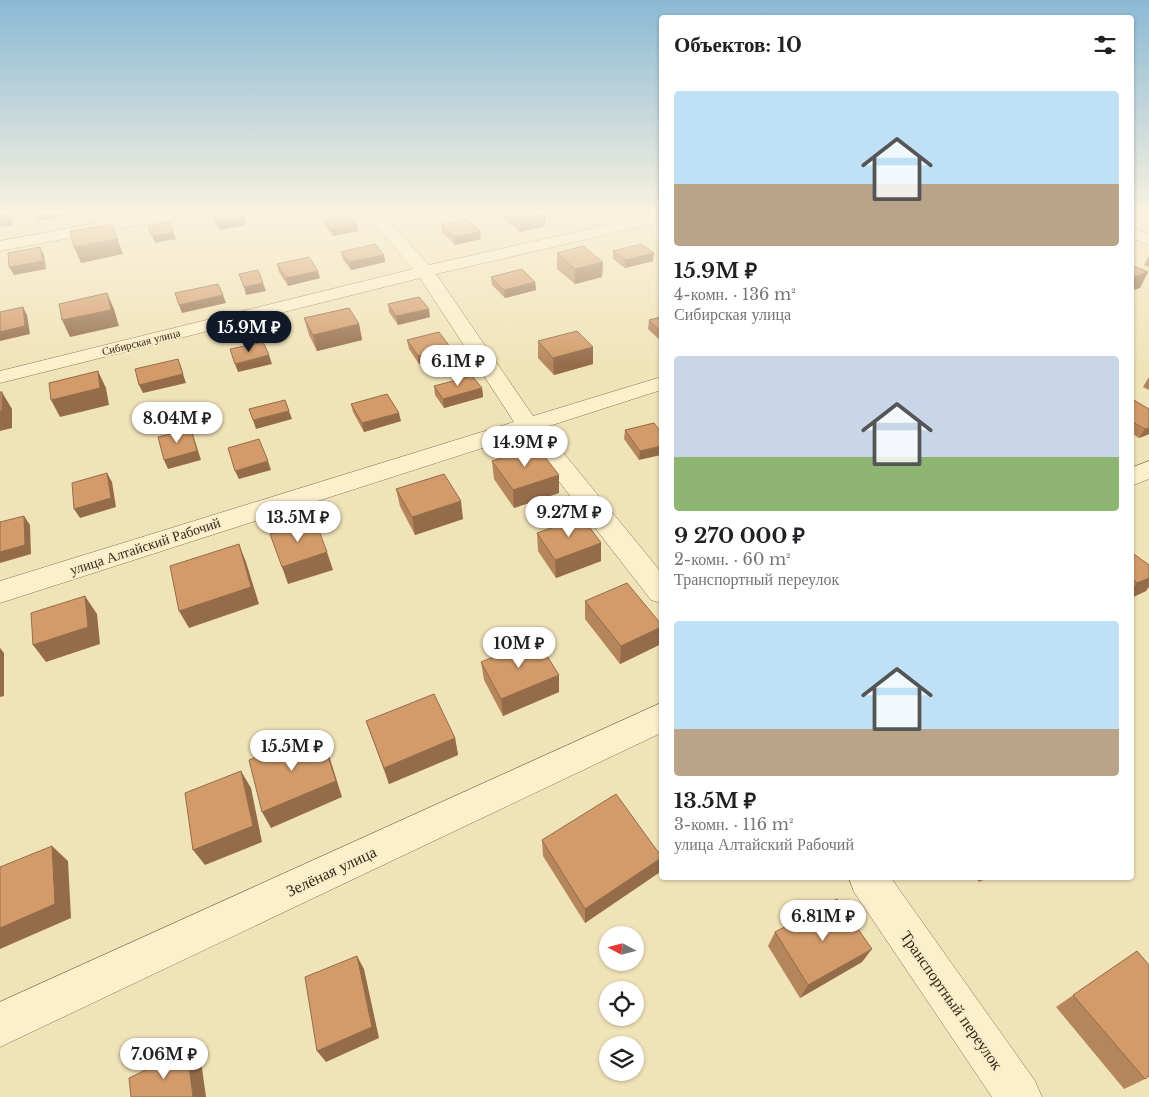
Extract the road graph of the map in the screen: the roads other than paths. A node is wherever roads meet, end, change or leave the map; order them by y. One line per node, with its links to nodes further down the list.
1 (419, 264): 3 (street)
2 (454, 264): 3 (street, Сибирская улица)
3 (425, 271): 4 (street, Сибирская улица); 6 (street)
4 (0, 377)
5 (659, 384): 6 (street, улица Алтайский Рабочий)
6 (527, 424): 9 (street); 10 (street, улица Алтайский Рабочий)
7 (1149, 469): 8 (street)
8 (1134, 476)
9 (659, 589)
10 (0, 592)
11 (659, 717): 13 (street, Зелёная улица)
12 (869, 880): 14 (street, Транспортный переулок)
13 (0, 1025)
14 (1019, 1097)

